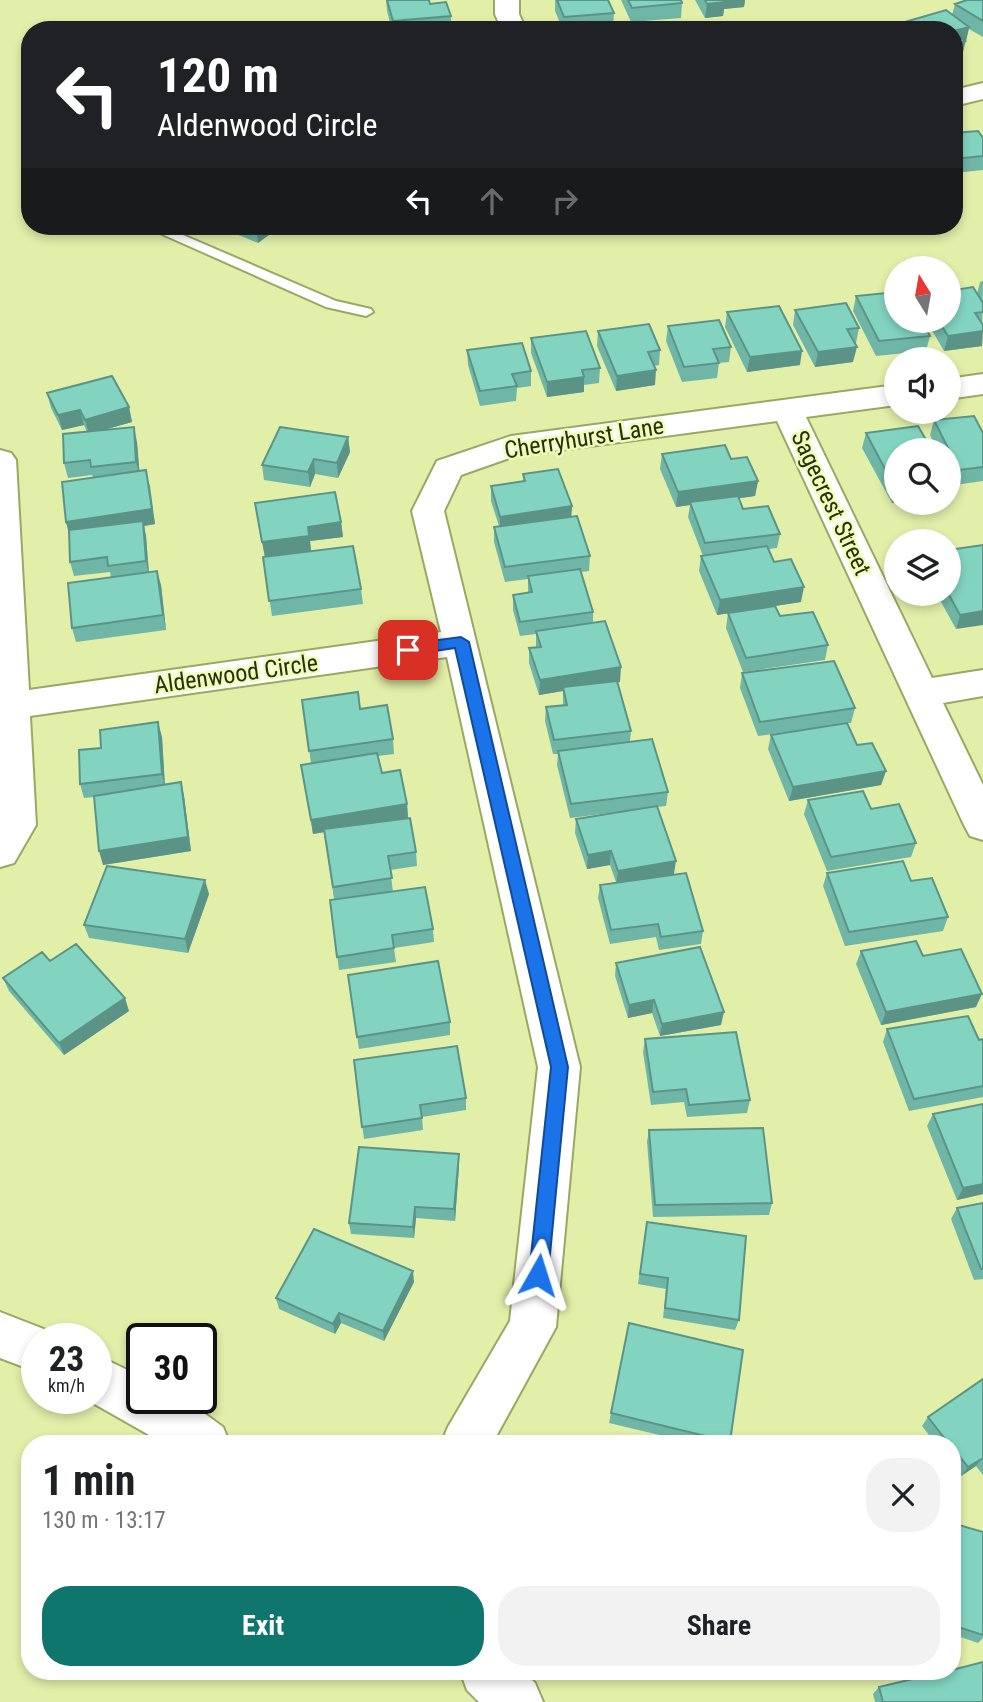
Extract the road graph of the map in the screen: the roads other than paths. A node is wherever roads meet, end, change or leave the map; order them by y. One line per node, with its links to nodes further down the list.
1 (507, 0): 2 (street)
2 (510, 21)
3 (983, 91): 4 (street)
4 (963, 96)
5 (171, 235): 6 (lane)
6 (366, 312)
7 (983, 384): 8 (street)
8 (961, 387)
9 (884, 397): 10 (street, Cherryhurst Lane)
10 (787, 409): 12 (street, Cherryhurst Lane); 14 (street, Sagecrest Street)
11 (0, 460): 15 (street)
12 (461, 642): 15 (street, Aldenwood Circle); 22 (street, Cherryhurst Lane)
13 (983, 683): 14 (street)
14 (921, 693): 16 (street, Sagecrest Street)
15 (5, 706): 17 (street)
16 (983, 825)
17 (0, 852)
18 (0, 1335): 19 (street)
19 (21, 1343)
20 (112, 1387): 21 (street)
21 (194, 1435)
22 (470, 1435)
23 (495, 1680): 24 (street)
24 (516, 1702)

